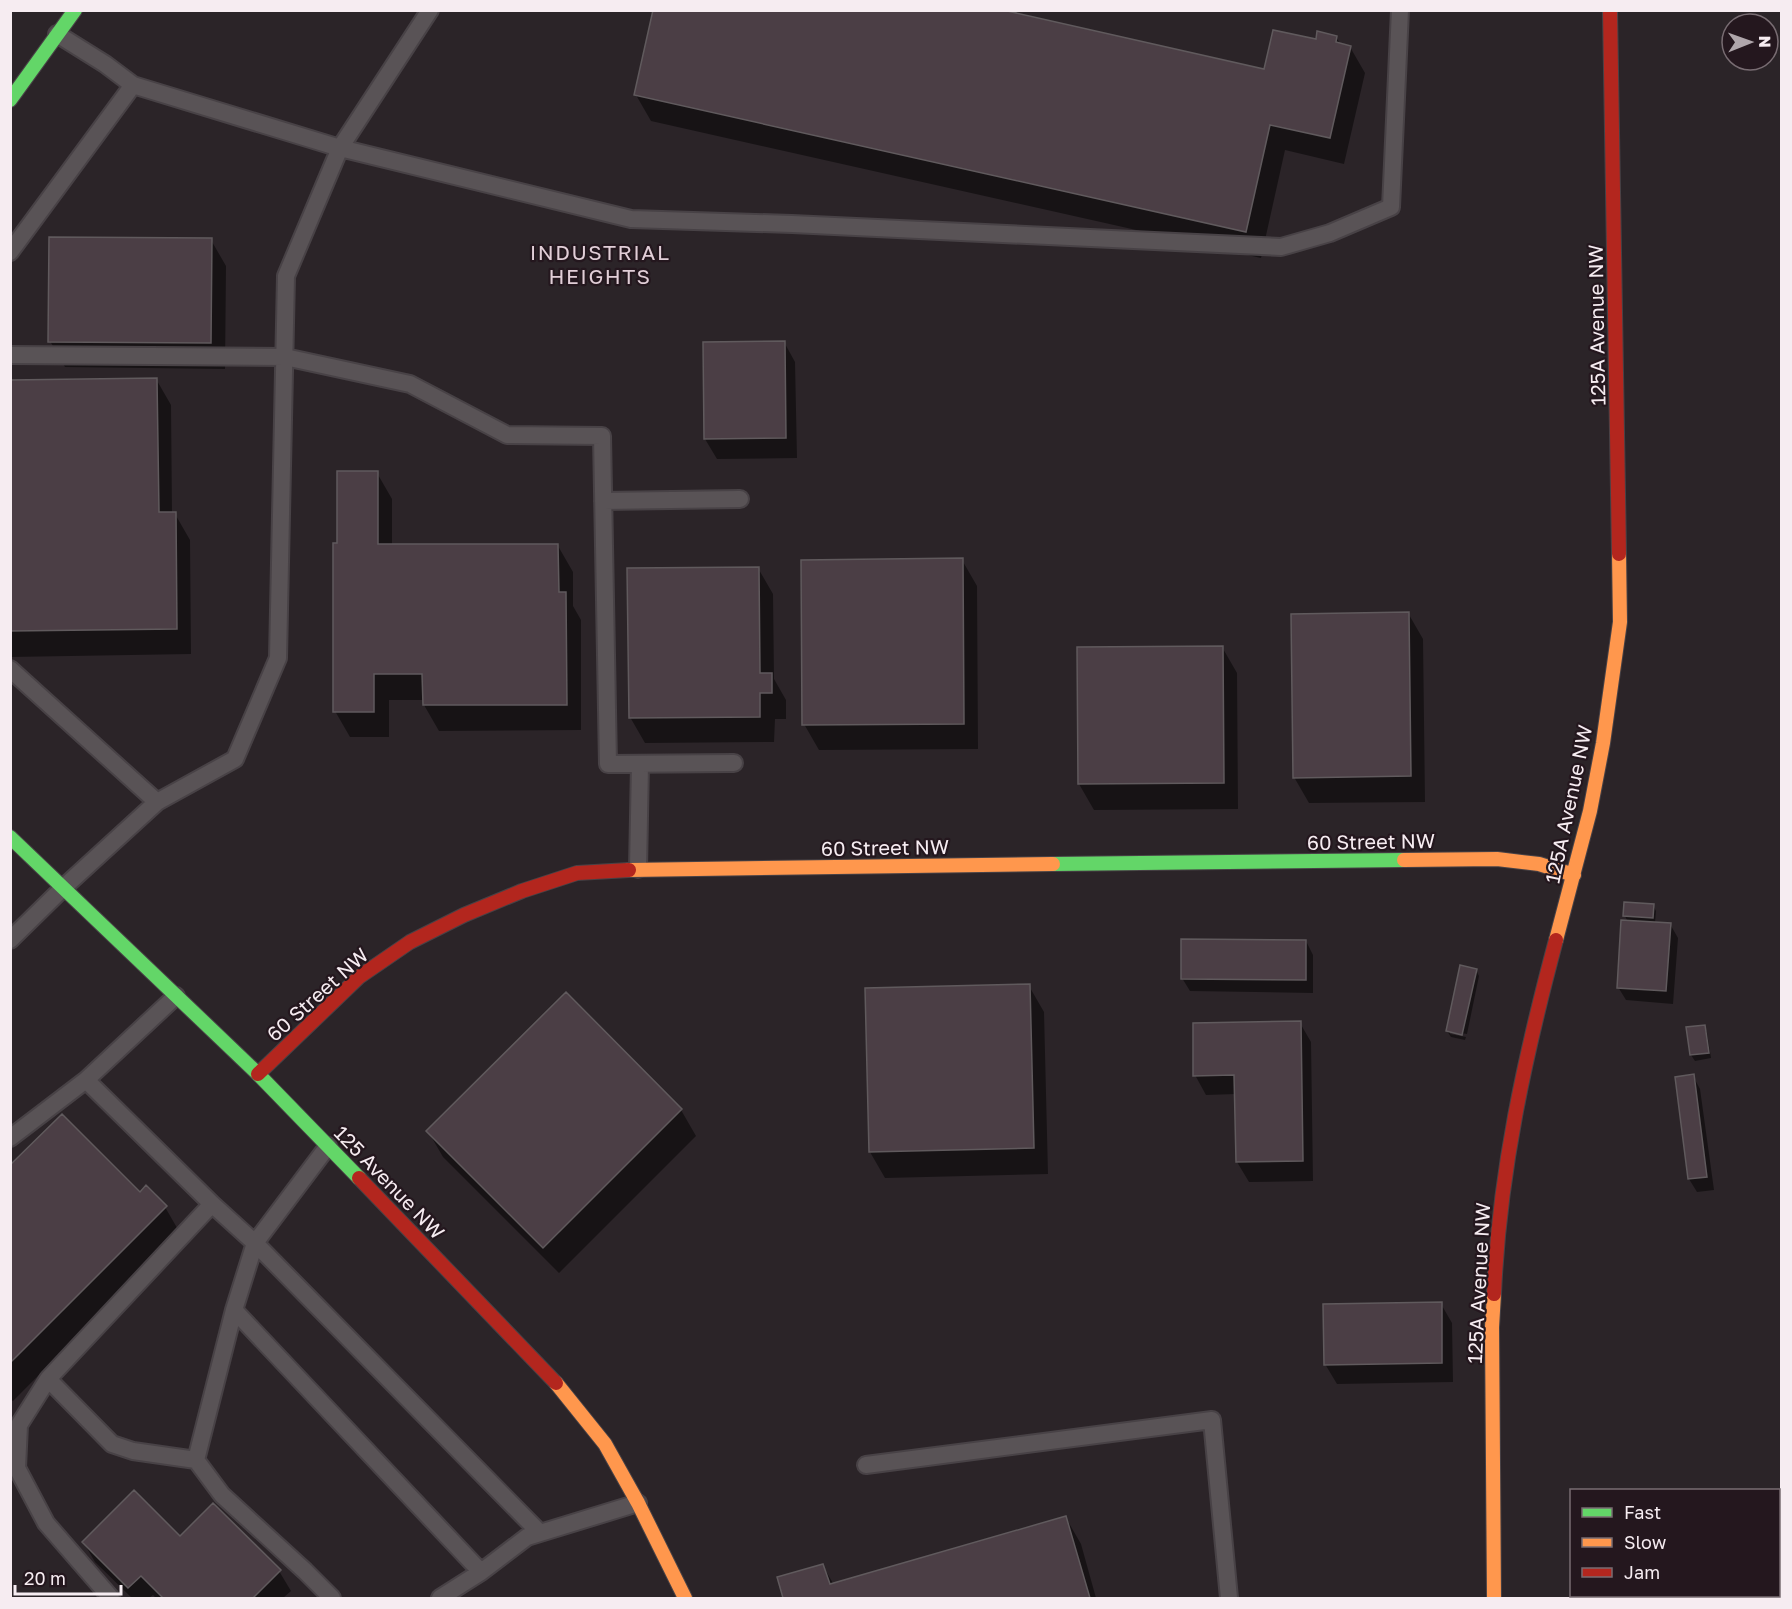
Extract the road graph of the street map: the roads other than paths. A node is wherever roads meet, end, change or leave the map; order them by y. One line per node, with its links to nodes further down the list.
1 (75, 10): 5 (street)
2 (430, 10): 8 (lane)
3 (1400, 10): 8 (lane)
4 (1610, 10): 20 (street, 125A Avenue NW)
5 (57, 34): 6 (lane); 7 (street)
6 (133, 85): 8 (lane); 9 (lane)
7 (10, 100)
8 (340, 148): 11 (lane)
9 (10, 252)
10 (10, 355): 11 (lane)
11 (285, 357): 13 (lane); 17 (lane)
12 (740, 499): 13 (lane)
13 (603, 501): 16 (lane)
14 (10, 669): 17 (lane)
15 (734, 763): 16 (lane)
16 (640, 764): 19 (lane)
17 (157, 802): 21 (lane)
18 (10, 837): 21 (street, 125 Avenue NW)
19 (638, 869): 20 (street, 60 Street NW); 24 (street, 60 Street NW)
20 (1574, 875): 42 (street, 125A Avenue NW)
21 (63, 888): 22 (lane); 23 (street, 125 Avenue NW)
22 (10, 940)
23 (176, 996): 24 (street, 125 Avenue NW); 25 (lane)
24 (258, 1074): 27 (street, 125 Avenue NW)
25 (86, 1080): 26 (lane); 28 (lane)
26 (10, 1138)
27 (328, 1146): 29 (lane); 34 (street, 125 Avenue NW)
28 (212, 1204): 29 (lane); 31 (lane)
29 (255, 1243): 30 (lane); 35 (lane)
30 (234, 1310): 32 (lane); 36 (lane)
31 (48, 1379): 32 (lane); 37 (lane)
32 (196, 1460): 38 (lane)
33 (866, 1465): 41 (lane)
34 (638, 1503): 35 (lane); 40 (street, 125 Avenue NW)
35 (540, 1533): 36 (lane)
36 (481, 1572): 39 (lane)
37 (111, 1599)
38 (332, 1599)
39 (440, 1599)
40 (685, 1599)
41 (1229, 1599)
42 (1494, 1599)

